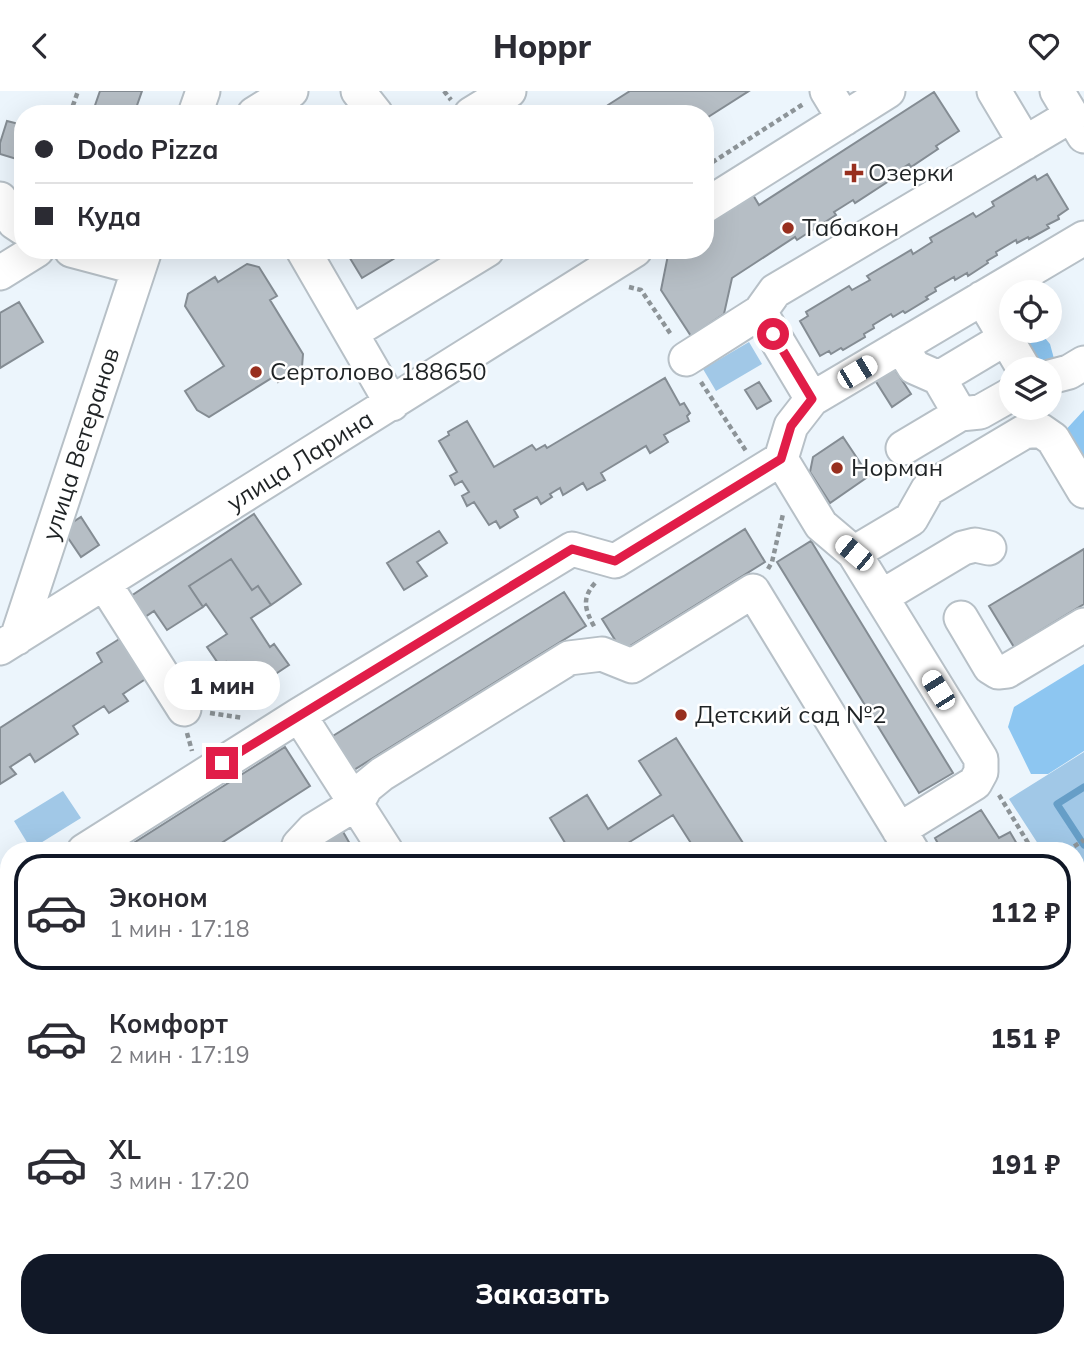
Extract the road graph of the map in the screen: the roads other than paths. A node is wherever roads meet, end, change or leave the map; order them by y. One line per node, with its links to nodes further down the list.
1 (291, 91): 6 (street)
2 (509, 91): 7 (street)
3 (888, 91): 9 (street)
4 (994, 91): 10 (street)
5 (820, 94): 9 (street)
6 (268, 105)
7 (464, 105)
8 (1071, 114): 10 (street)
9 (844, 119): 12 (street)
10 (1025, 143): 22 (street)
11 (0, 199): 13 (street)
12 (714, 200)
13 (14, 222)
14 (1084, 237): 21 (street)
15 (23, 259): 20 (street)
16 (142, 259): 45 (street, улица Ветеранов)
17 (308, 259): 24 (street)
18 (454, 259): 24 (street)
19 (621, 259): 33 (street, улица Ларина)
20 (0, 273)
21 (982, 298): 23 (street); 26 (street)
22 (760, 312): 27 (street); 31 (street)
23 (999, 326)
24 (351, 333): 33 (street)
25 (999, 342): 30 (street)
26 (901, 346): 30 (street); 31 (street)
27 (687, 359)
28 (1084, 363): 29 (street)
29 (1062, 374)
30 (939, 378): 34 (street)
31 (812, 399): 37 (street)
32 (999, 400): 34 (street)
33 (392, 404): 41 (street, улица Ларина)
34 (970, 413): 35 (street); 36 (street)
35 (1000, 446): 38 (street); 40 (street)
36 (903, 448)
37 (786, 467): 40 (street); 47 (street)
38 (1084, 491)
39 (989, 548): 42 (street)
40 (854, 553): 42 (street)
41 (104, 583): 45 (street, улица Ларина); 46 (street)
42 (881, 597): 49 (street)
43 (961, 618): 44 (street)
44 (1084, 625)
45 (8, 643)
46 (184, 709)
47 (292, 720): 48 (street); 50 (street)
48 (356, 803): 49 (street); 51 (street); 52 (street)
49 (905, 840)
50 (98, 842)
51 (302, 842)
52 (380, 842)

